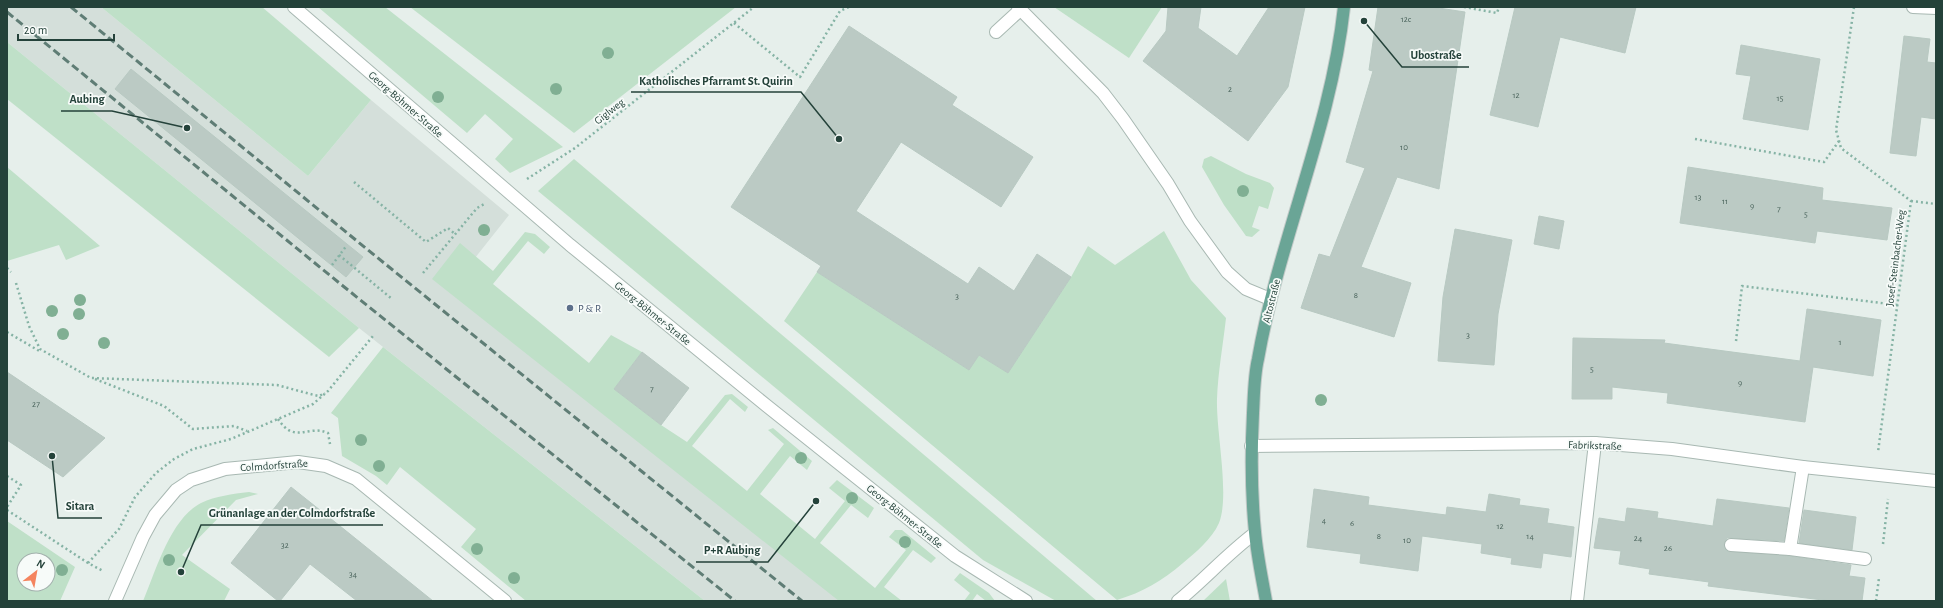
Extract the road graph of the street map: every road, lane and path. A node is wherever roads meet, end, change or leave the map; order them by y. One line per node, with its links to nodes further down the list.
1 (294, 7): 16 (street, Georg-Böhmer-Straße)
2 (754, 7): 11 (path, Giglweg)
3 (849, 7): 11 (path)
4 (1344, 7): 28 (main road, Altostraße)
5 (1464, 7): 6 (path)
6 (1499, 7)
7 (1854, 7): 14 (path)
8 (1913, 7): 10 (street)
9 (1019, 8): 12 (street); 28 (street)
10 (1936, 8)
11 (734, 23): 16 (path, Giglweg)
12 (996, 32)
13 (1695, 139): 14 (path)
14 (1839, 141): 17 (path, Josef-Steinbacher-Weg)
15 (354, 182): 19 (path)
16 (508, 191): 19 (path, Giglweg); 60 (street, Georg-Böhmer-Straße)
17 (1910, 201): 18 (path); 29 (path, Josef-Steinbacher-Weg)
18 (1936, 204)
19 (455, 234): 25 (path, Giglweg)
20 (348, 245): 21 (path)
21 (339, 255): 22 (path); 27 (path)
22 (332, 265)
23 (7, 268): 24 (path)
24 (11, 272)
25 (423, 273)
26 (16, 283): 33 (path)
27 (392, 299)
28 (1270, 299): 40 (main road, Altostraße)
29 (1898, 305): 32 (path); 43 (path, Josef-Steinbacher-Weg)
30 (7, 332): 33 (path)
31 (374, 336): 35 (path)
32 (1736, 341)
33 (48, 355): 34 (path)
34 (91, 378): 35 (path); 37 (path)
35 (328, 391): 36 (path)
36 (278, 419): 37 (path); 41 (path)
37 (247, 431): 38 (path)
38 (224, 441)
39 (1595, 443): 40 (street, Fabrikstraße); 42 (street, Fabrikstraße); 63 (street)
40 (1251, 446): 50 (main road, Altostraße)
41 (330, 451)
42 (1803, 467): 43 (street, Fabrikstraße); 53 (street)
43 (1876, 475): 45 (street, Fabrikstraße)
44 (7, 476): 47 (path)
45 (1891, 477): 46 (street, Fabrikstraße); 52 (path)
46 (1936, 482)
47 (7, 507)
48 (7, 510): 55 (path)
49 (125, 516): 55 (path)
50 (1255, 533): 61 (street); 62 (main road, Altostraße)
51 (1731, 545): 53 (street)
52 (1883, 546)
53 (1790, 549): 54 (street)
54 (1865, 559)
55 (88, 563): 57 (path)
56 (1880, 570): 64 (path)
57 (124, 580): 58 (street, Colmdorfstraße); 59 (street, Colmdorfstraße)
58 (115, 601)
59 (506, 601)
60 (1026, 601)
61 (1178, 601)
62 (1266, 601)
63 (1577, 601)
64 (1876, 601)

